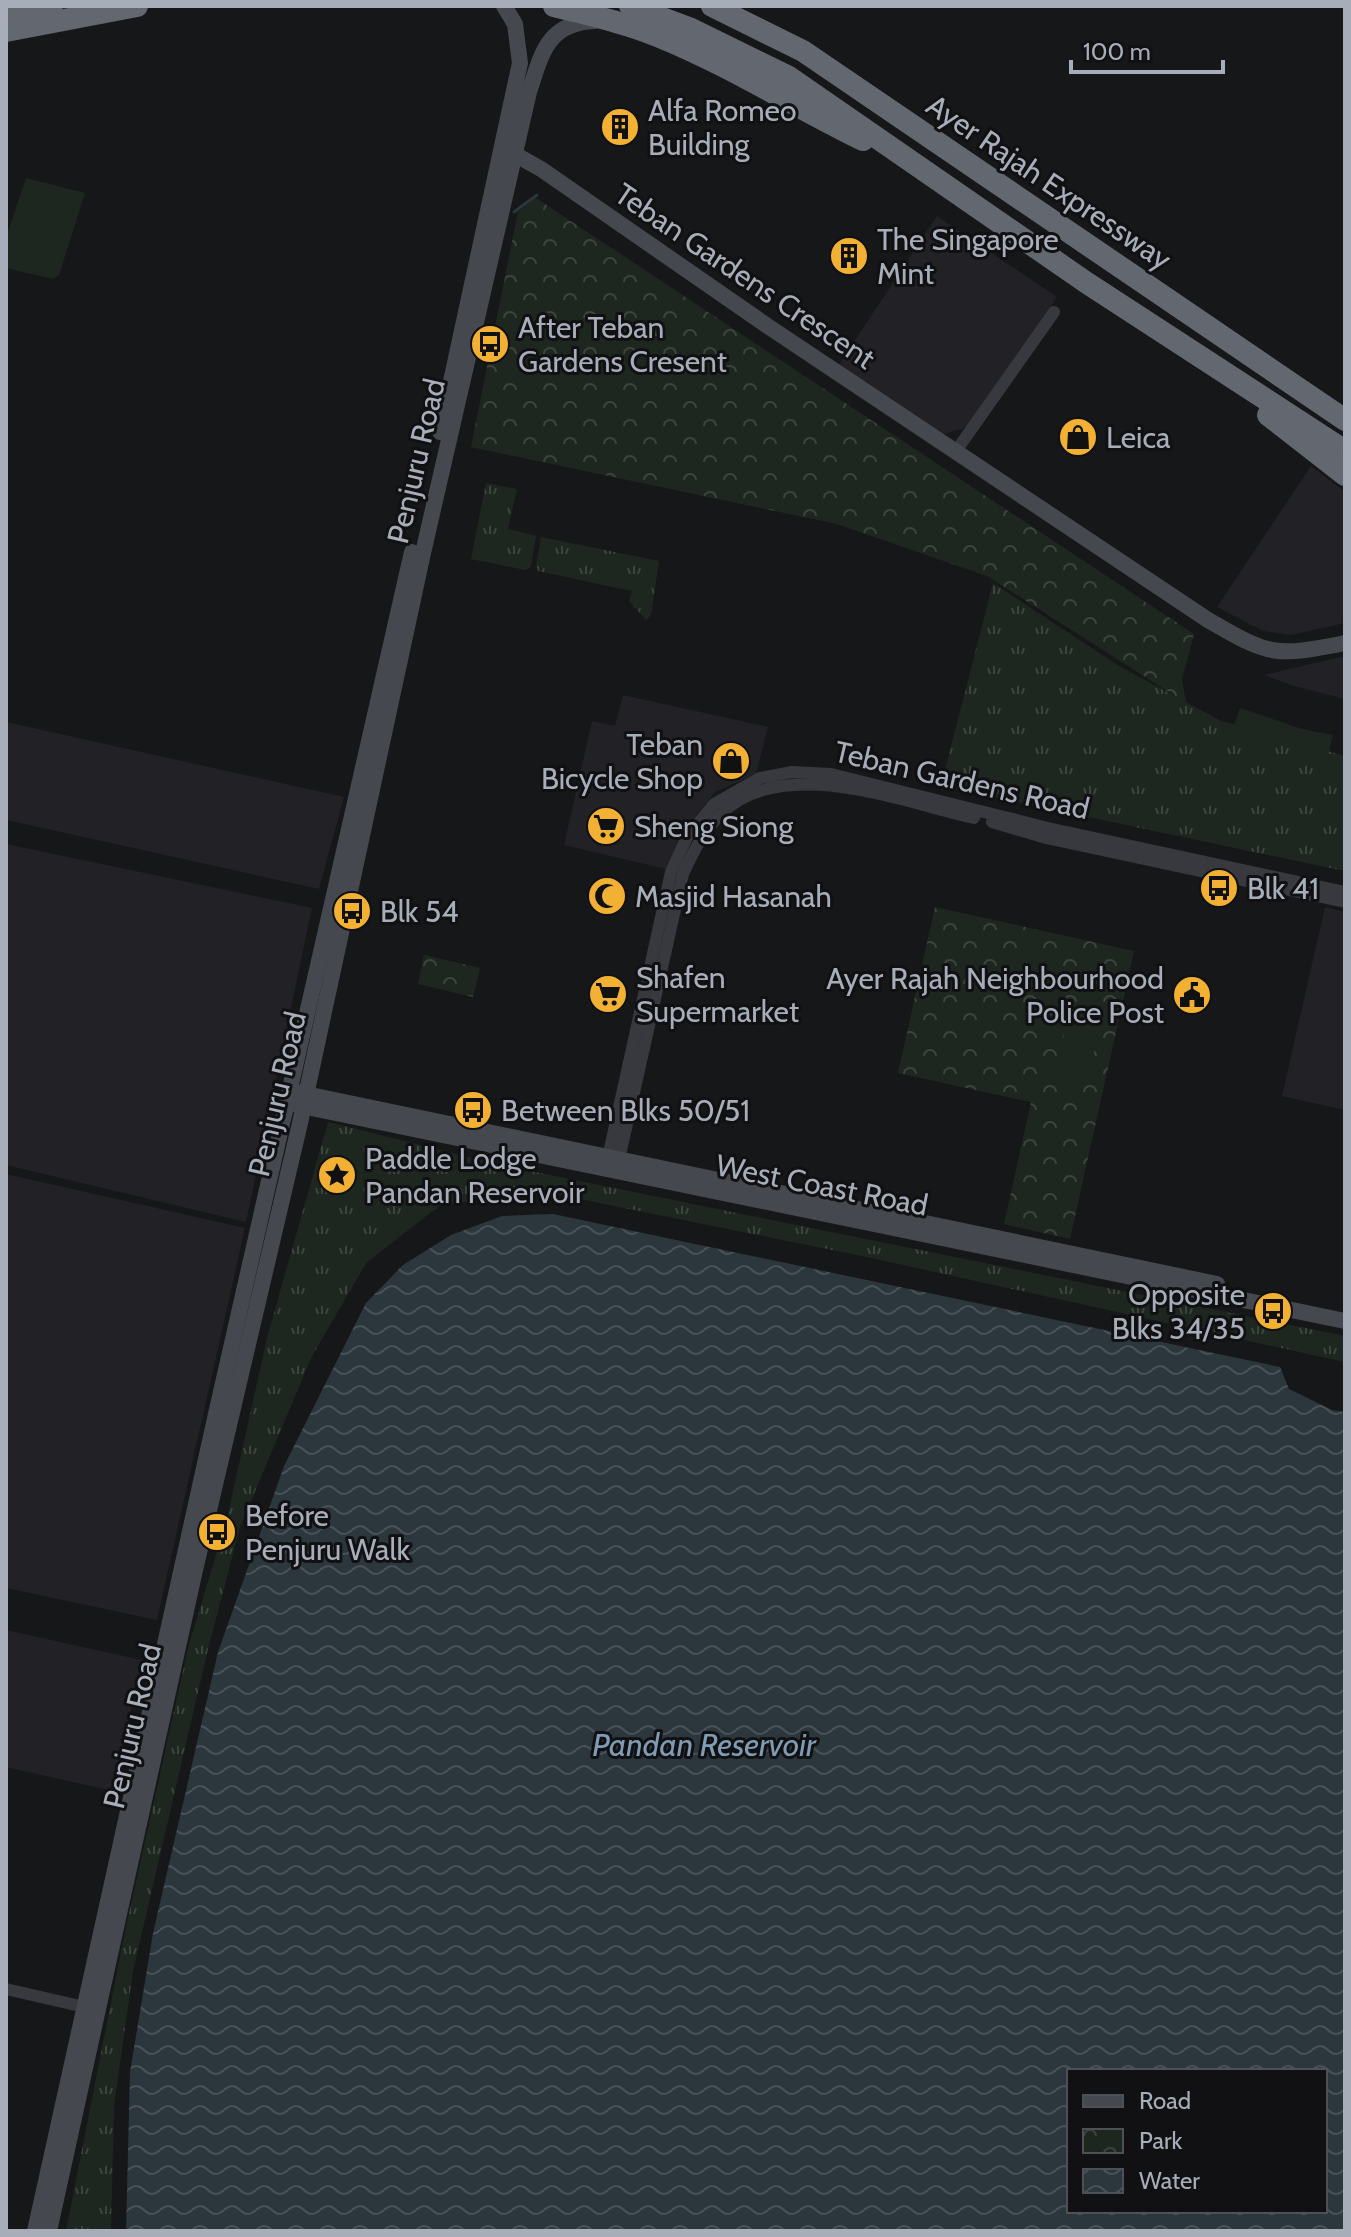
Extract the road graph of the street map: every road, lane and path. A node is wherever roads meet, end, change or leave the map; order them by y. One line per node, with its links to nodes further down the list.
1 (52, 6): 7 (highway)
2 (137, 6): 8 (highway)
3 (504, 6): 10 (main road, Penjuru Road)
4 (554, 6): 6 (highway, Ayer Rajah Expressway)
5 (712, 6): 15 (highway, Ayer Rajah Expressway)
6 (621, 13): 9 (main road, Penjuru Road); 14 (highway, Ayer Rajah Expressway)
7 (6, 18)
8 (6, 31)
9 (522, 125): 10 (main road, Penjuru Road); 11 (main road)
10 (509, 151): 11 (main road, Teban Gardens Crescent); 12 (main road, Penjuru Road); 19 (main road, Penjuru Road)
11 (541, 169): 12 (main road); 16 (main road, Teban Gardens Crescent)
12 (508, 185): 19 (main road, Penjuru Road)
13 (1054, 312): 16 (street)
14 (1187, 348): 17 (highway, Ayer Rajah Expressway); 18 (highway)
15 (1345, 420)
16 (956, 451): 20 (main road, Teban Gardens Crescent)
17 (1345, 451)
18 (1345, 475)
19 (410, 586): 24 (main road, Penjuru Road)
20 (1345, 643)
21 (1047, 833): 22 (street, Teban Gardens Road); 23 (street, Teban Gardens Road); 25 (street, Teban Gardens Road)
22 (1345, 892)
23 (1345, 902)
24 (297, 1098): 25 (main road, West Coast Road); 29 (main road, Penjuru Road)
25 (612, 1164): 26 (main road, West Coast Road); 27 (main road, West Coast Road)
26 (1345, 1313)
27 (1345, 1321)
28 (6, 1989): 29 (street)
29 (91, 2008): 30 (main road, Penjuru Road); 31 (main road, Penjuru Road)
30 (35, 2231)
31 (49, 2231)

